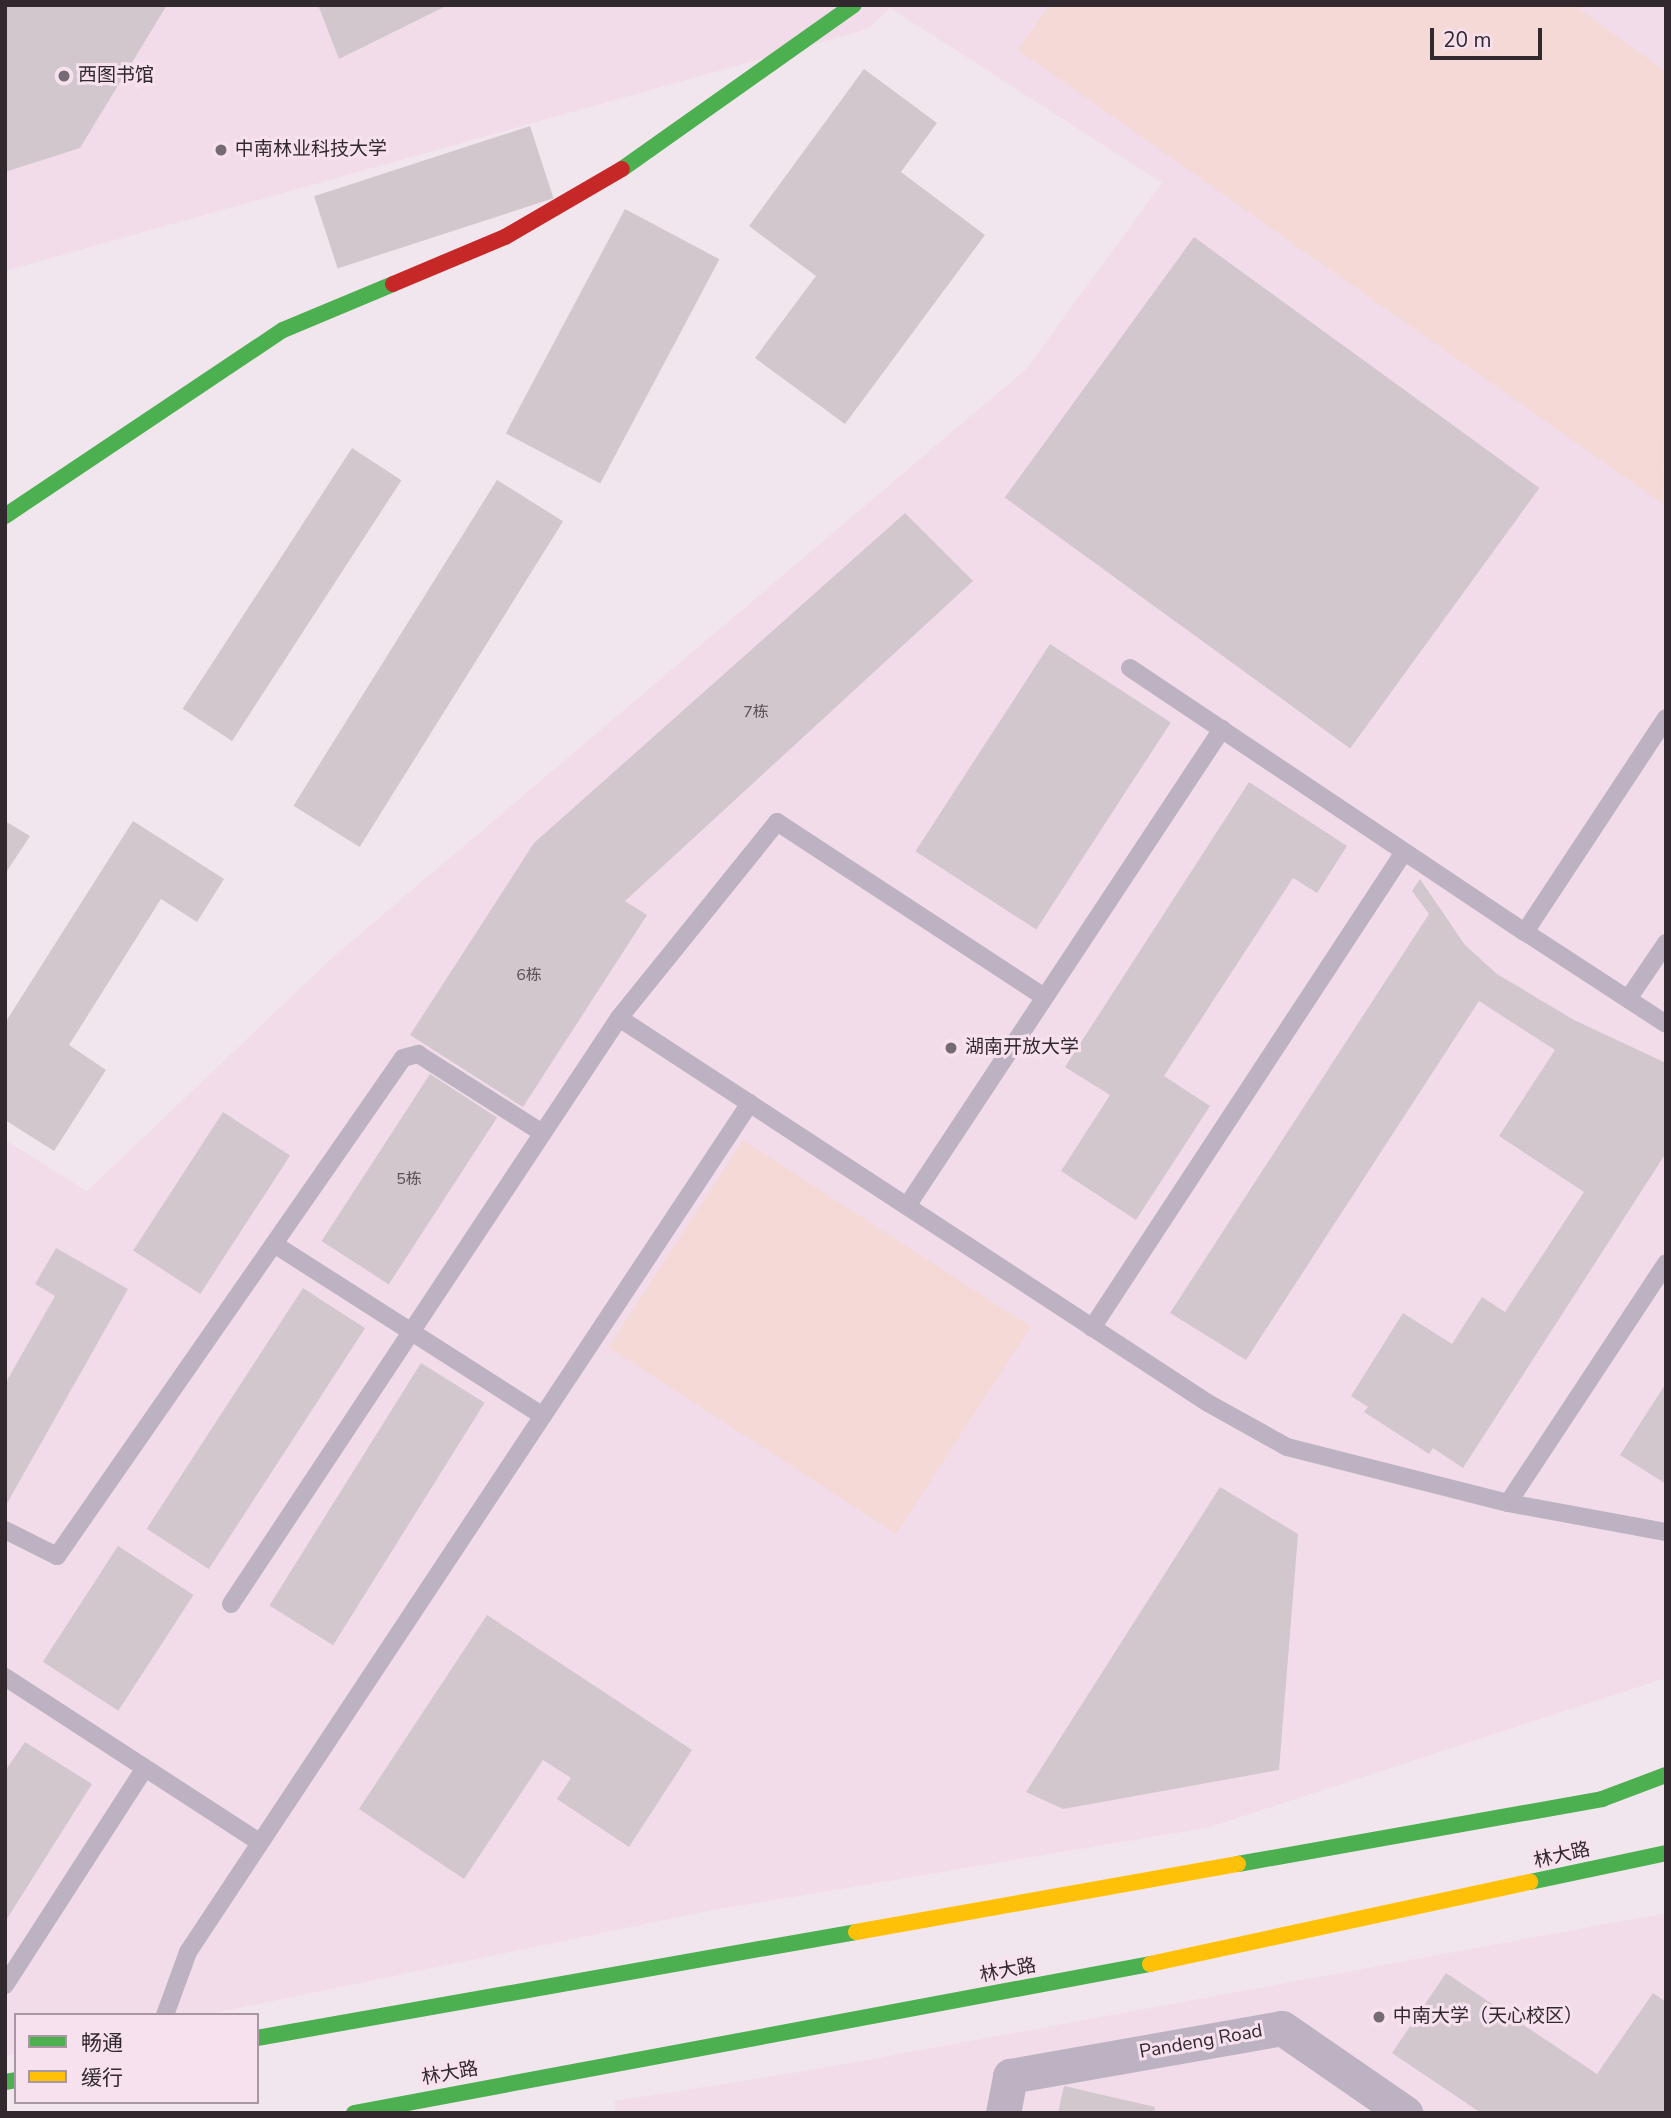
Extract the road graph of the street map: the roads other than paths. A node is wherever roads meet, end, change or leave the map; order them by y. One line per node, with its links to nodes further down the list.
1 (854, 5): 2 (main road)
2 (5, 516)
3 (1129, 667): 5 (lane)
4 (1666, 718): 7 (lane)
5 (1222, 729): 6 (lane); 9 (lane)
6 (1404, 852): 7 (lane); 18 (lane)
7 (1525, 932): 10 (lane)
8 (1666, 943): 10 (lane)
9 (1044, 998): 11 (lane); 15 (lane)
10 (1629, 999): 12 (lane)
11 (619, 1018): 13 (lane); 14 (lane)
12 (1666, 1024)
13 (750, 1103): 15 (lane); 20 (lane)
14 (541, 1132): 16 (lane); 19 (lane)
15 (908, 1206): 18 (lane)
16 (274, 1244): 19 (lane); 22 (lane)
17 (1666, 1264): 21 (lane)
18 (1092, 1328): 21 (lane)
19 (409, 1330): 20 (lane); 24 (lane)
20 (543, 1416): 28 (lane)
21 (1508, 1503): 23 (lane)
22 (5, 1530)
23 (1666, 1532)
24 (231, 1604)
25 (5, 1677): 26 (lane)
26 (145, 1768): 28 (lane); 30 (lane)
27 (1666, 1775): 32 (main road)
28 (259, 1842): 31 (lane)
29 (1666, 1853): 33 (main road, 林大路)
30 (5, 1984)
31 (165, 2013)
32 (259, 2038)
33 (354, 2113)
34 (1003, 2113): 35 (street, Pandeng Road)
35 (1405, 2113)

